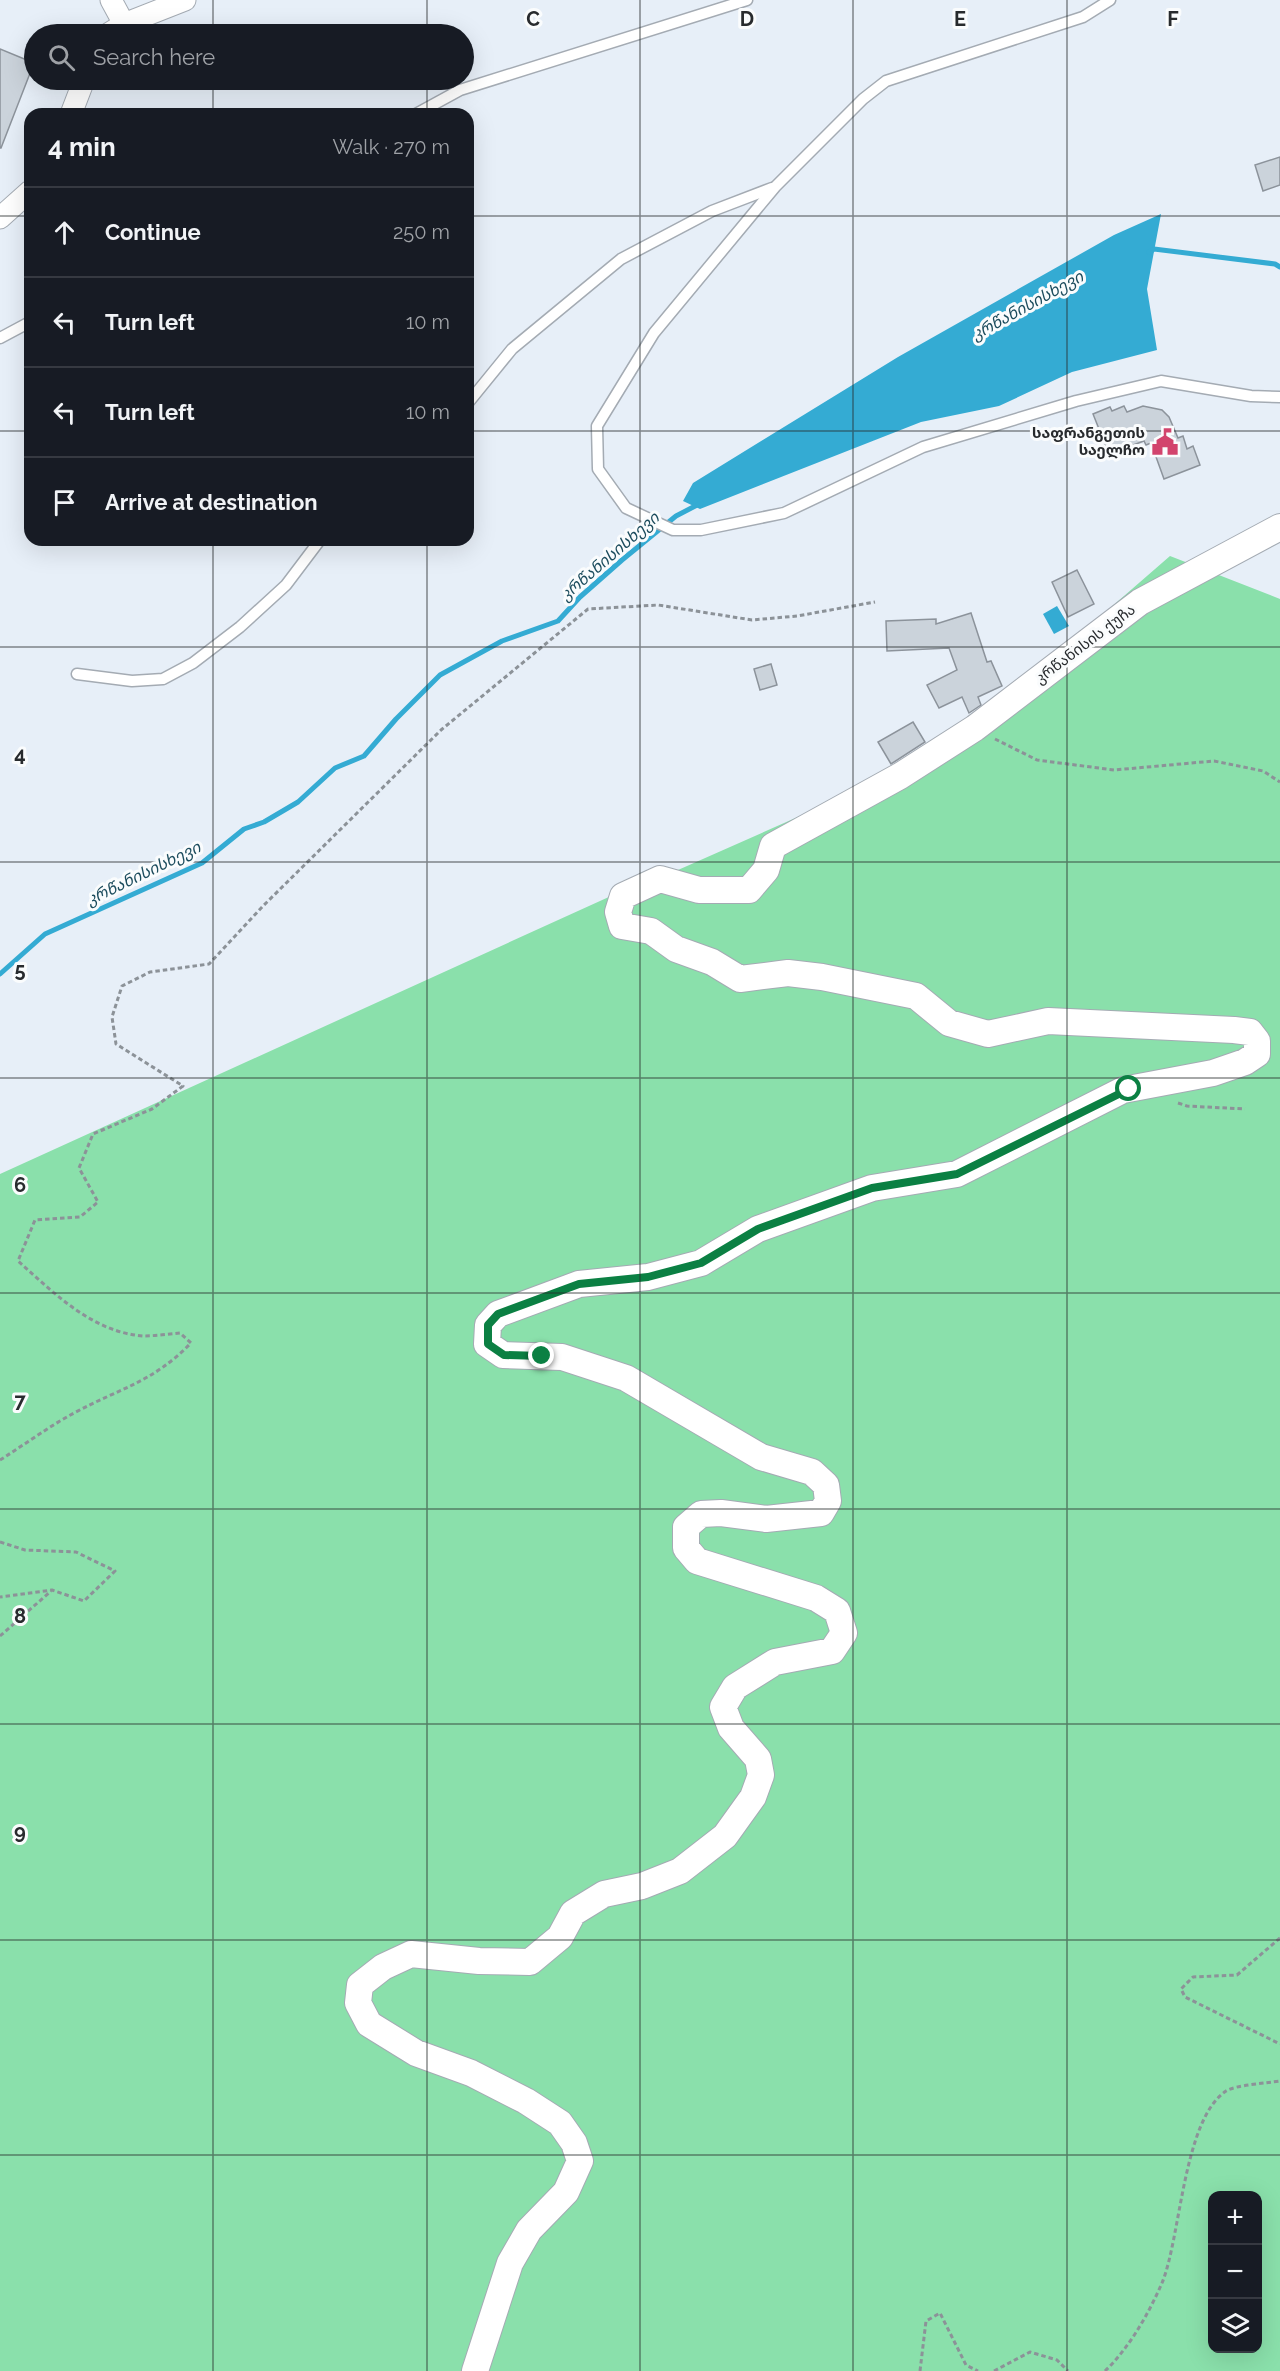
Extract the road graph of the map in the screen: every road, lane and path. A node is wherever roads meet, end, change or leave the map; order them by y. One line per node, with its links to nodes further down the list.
1 (111, 0): 5 (street)
2 (184, 0): 6 (street)
3 (747, 0): 7 (lane)
4 (1110, 0): 12 (lane)
5 (115, 24)
6 (128, 24)
7 (474, 86)
8 (80, 90): 10 (street)
9 (460, 90): 11 (lane)
10 (73, 108)
11 (428, 108)
12 (776, 187): 17 (lane); 18 (lane)
13 (24, 196): 14 (street)
14 (0, 218)
15 (24, 325): 16 (lane)
16 (0, 338)
17 (474, 396)
18 (1280, 397)
19 (1280, 527): 23 (street, კრწანისის ქუჩა)
20 (315, 546): 22 (lane)
21 (875, 602): 27 (path)
22 (77, 674)
23 (975, 728): 24 (path); 35 (street, კრწანისის ქუჩა)
24 (1280, 782)
25 (1175, 1102): 26 (path)
26 (1245, 1109)
27 (0, 1460)
28 (0, 1542): 29 (path)
29 (52, 1590): 30 (path); 31 (path)
30 (0, 1597)
31 (0, 1636)
32 (1280, 1938): 33 (path)
33 (1280, 2044)
34 (1280, 2081): 40 (path)
35 (475, 2371)
36 (920, 2371): 37 (path)
37 (978, 2371)
38 (994, 2371): 39 (path)
39 (1068, 2371)
40 (1105, 2371)

